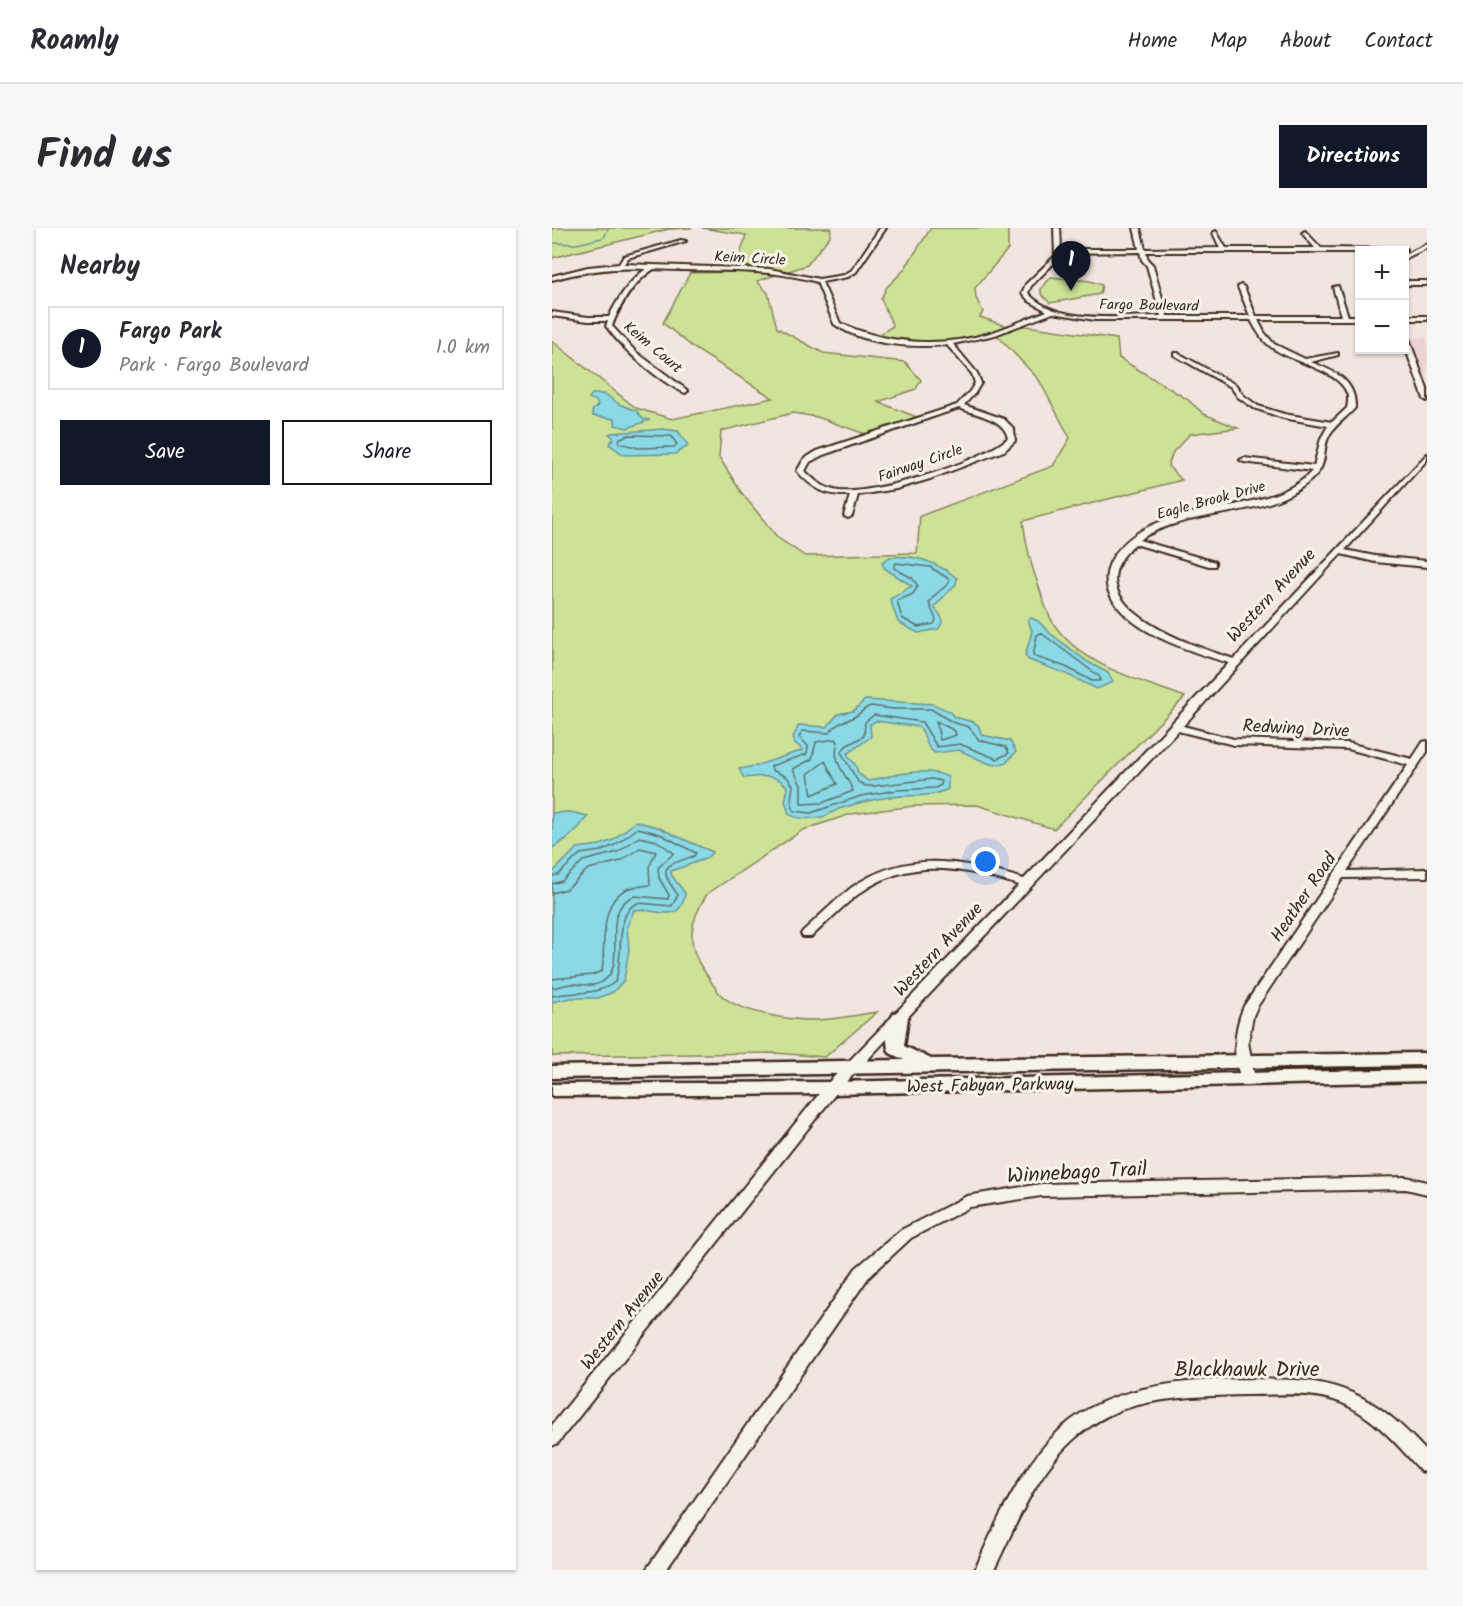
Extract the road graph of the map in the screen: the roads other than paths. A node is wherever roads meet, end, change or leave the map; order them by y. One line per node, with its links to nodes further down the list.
1 (883, 228): 19 (street)
2 (1058, 228): 12 (street)
3 (1137, 228): 9 (street)
4 (1216, 233): 10 (street)
5 (1305, 233): 8 (street)
6 (683, 241): 16 (street)
7 (1427, 246): 14 (street)
8 (1319, 249): 10 (street); 11 (street)
9 (1142, 250): 10 (street); 12 (street); 31 (street)
10 (1224, 250)
11 (1355, 250)
12 (1060, 251): 24 (street, Fargo Boulevard)
13 (1409, 251): 14 (street)
14 (1415, 252): 15 (street)
15 (1409, 255)
16 (621, 265): 17 (street, Keim Circle); 18 (street, Keim Circle)
17 (654, 266): 19 (street, Keim Circle); 30 (street, Keim Court)
18 (552, 278)
19 (819, 281): 33 (street)
20 (1409, 283): 21 (street)
21 (1427, 283)
22 (1241, 287): 32 (street)
23 (1336, 287): 26 (street)
24 (1054, 311): 31 (street, Fargo Boulevard); 33 (street)
25 (552, 314): 30 (street)
26 (1345, 318): 27 (street, Fargo Boulevard); 32 (street, Fargo Boulevard)
27 (1355, 318)
28 (1409, 318): 29 (street)
29 (1427, 318)
30 (611, 319): 38 (street, Keim Court)
31 (1165, 319): 32 (street, Fargo Boulevard)
32 (1254, 319): 37 (street)
33 (948, 342): 40 (street)
34 (1409, 347): 39 (street)
35 (1176, 354): 41 (street)
36 (1336, 354): 37 (street)
37 (1305, 361): 41 (street)
38 (685, 391)
39 (1427, 399)
40 (959, 406): 45 (street, Fairway Circle); 45 (street, Fairway Circle)
41 (1335, 425): 44 (street)
42 (1427, 456): 48 (street, Western Avenue)
43 (1244, 460): 44 (street)
44 (1318, 470): 47 (street, Eagle Brook Drive)
45 (855, 493): 46 (street)
46 (848, 516)
47 (1133, 541): 49 (street); 51 (street, Eagle Brook Drive)
48 (1339, 551): 50 (street); 51 (street, Western Avenue)
49 (1212, 564)
50 (1427, 564)
51 (1235, 662): 52 (street, Western Avenue)
52 (1176, 727): 54 (street, Redwing Drive); 57 (street, Western Avenue)
53 (1427, 744): 54 (street, Heather Road)
54 (1414, 763): 56 (street, Heather Road)
55 (1427, 873): 56 (street)
56 (1340, 874): 61 (street, Heather Road)
57 (1026, 883): 58 (street); 59 (street, Western Avenue)
58 (807, 934)
59 (900, 1017): 62 (main road); 63 (street, Western Avenue)
60 (1427, 1059): 61 (main road, West Fabyan Parkway)
61 (1244, 1060): 62 (main road, West Fabyan Parkway); 66 (street, Heather Road)
62 (931, 1065): 63 (main road, West Fabyan Parkway)
63 (854, 1066): 64 (main road, West Fabyan Parkway); 67 (street, Western Avenue)
64 (552, 1072)
65 (1427, 1075): 66 (main road, West Fabyan Parkway)
66 (1248, 1079): 67 (main road, West Fabyan Parkway)
67 (832, 1088): 68 (main road, West Fabyan Parkway); 70 (street, Western Avenue)
68 (552, 1090)
69 (1427, 1188): 72 (street, Winnebago Trail)
70 (552, 1438)
71 (1427, 1465): 73 (street, Blackhawk Drive)
72 (655, 1570)
73 (984, 1570)

